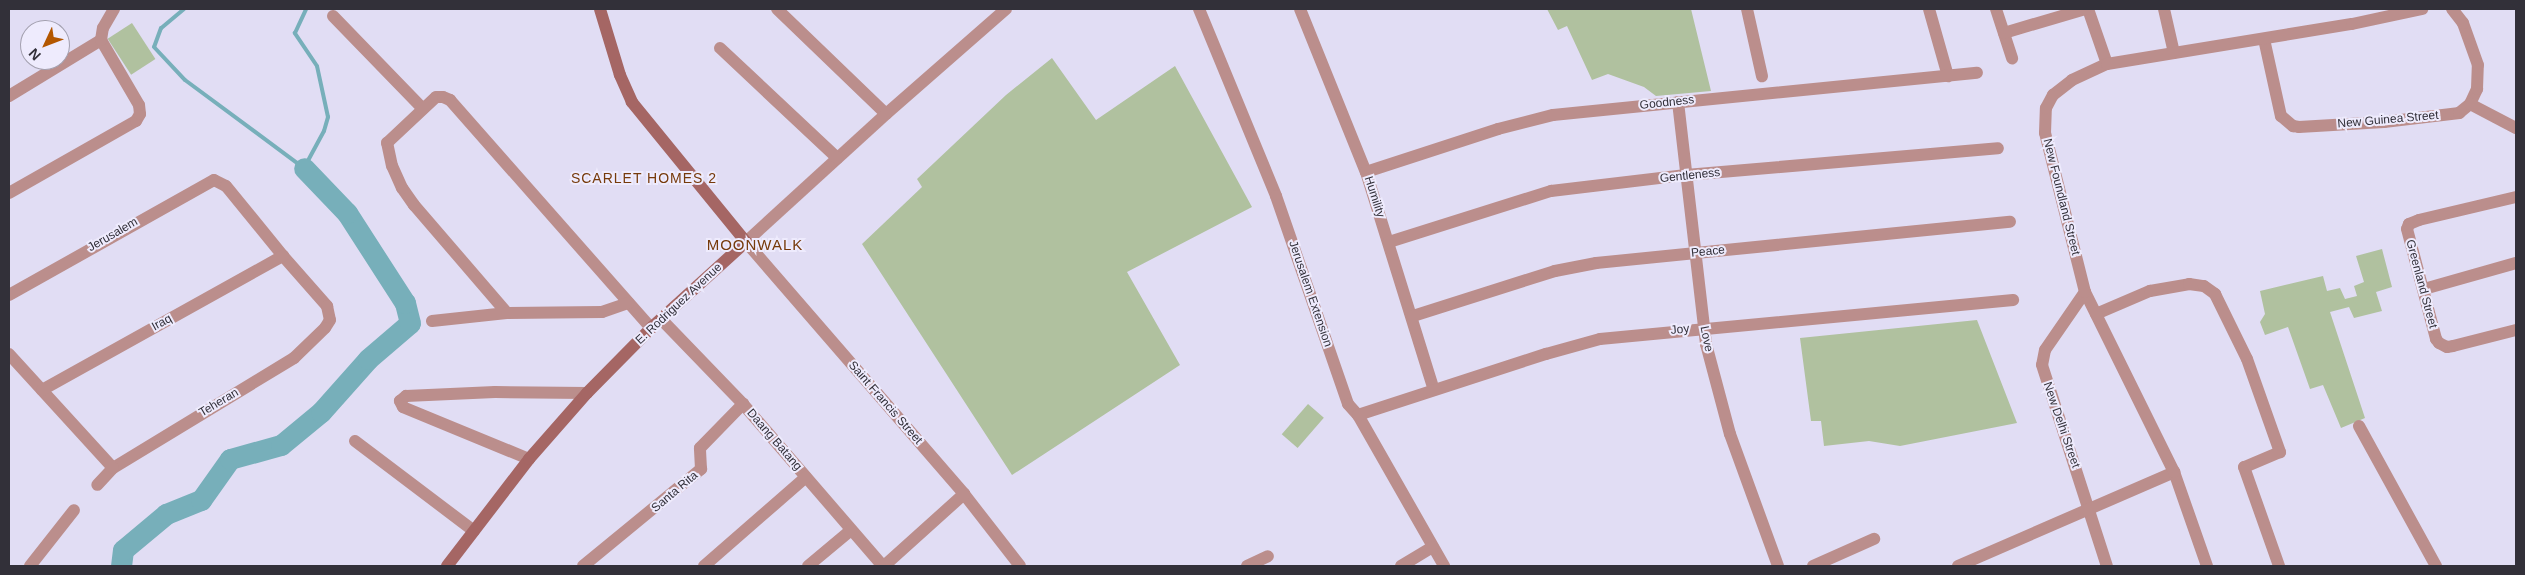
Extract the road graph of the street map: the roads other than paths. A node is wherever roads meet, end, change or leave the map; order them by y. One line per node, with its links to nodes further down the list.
1 (114, 9): 17 (street)
2 (600, 9): 38 (main road)
3 (777, 9): 29 (street)
4 (1006, 9): 29 (street, E. Rodriguez Avenue)
5 (1199, 9): 61 (street, Jerusalem Extension)
6 (1300, 9): 33 (street, Humility)
7 (1747, 9): 23 (street)
8 (1929, 9): 24 (street)
9 (1996, 9): 15 (street)
10 (2086, 9): 15 (street); 21 (street)
11 (2164, 9): 19 (street)
12 (2422, 9): 16 (street, New Foundland Street)
13 (2457, 10): 27 (street)
14 (333, 16): 28 (street)
15 (2004, 33): 20 (street)
16 (2264, 39): 19 (street, New Foundland Street); 27 (street, New Guinea Street)
17 (100, 40): 25 (street); 35 (street)
18 (720, 48): 32 (street)
19 (2174, 53): 21 (street, New Foundland Street)
20 (2012, 58)
21 (2107, 64): 44 (street, New Foundland Street)
22 (1977, 73): 24 (street, Goodness)
23 (1762, 76)
24 (1948, 76): 26 (street, Goodness)
25 (9, 96)
26 (1678, 102): 33 (street, Goodness); 34 (street, Love)
27 (2470, 104): 30 (street)
28 (423, 109): 47 (street); 48 (street)
29 (886, 114): 32 (street, E. Rodriguez Avenue)
30 (2516, 128)
31 (1998, 148): 34 (street, Gentleness)
32 (837, 158): 38 (street, E. Rodriguez Avenue)
33 (1366, 172): 39 (street, Humility)
34 (1686, 175): 39 (street, Gentleness); 40 (street, Love)
35 (9, 193)
36 (2516, 197): 43 (street, Greenland Street)
37 (2010, 222): 40 (street, Peace)
38 (746, 242): 51 (main road, E. Rodriguez Avenue); 69 (street, Saint Francis Street)
39 (1389, 242): 50 (street, Humility)
40 (1695, 254): 50 (street, Peace); 54 (street, Love)
41 (283, 256): 45 (street, Jerusalem); 57 (street, Iraq); 65 (street, Teheran)
42 (2516, 263): 43 (street)
43 (2424, 289): 55 (street, Greenland Street)
44 (2085, 292): 49 (street, New Foundland Street); 71 (street, New Delhi Street)
45 (9, 295)
46 (2013, 300): 54 (street, Joy)
47 (628, 303): 48 (street); 53 (street)
48 (507, 313): 52 (street)
49 (2096, 314): 66 (street, New Foundland Street); 93 (street)
50 (1413, 316): 58 (street, Humility)
51 (661, 319): 53 (main road, E. Rodriguez Avenue); 60 (street, Daang Batang)
52 (432, 321)
53 (651, 328): 59 (main road, E. Rodriguez Avenue)
54 (1703, 328): 58 (street, Joy); 88 (street, Love)
55 (2516, 330)
56 (9, 354): 57 (street)
57 (42, 390): 65 (street)
58 (1434, 390): 61 (street, Joy)
59 (587, 393): 64 (main road, E. Rodriguez Avenue); 64 (street)
60 (743, 404): 67 (street, Daang Batang); 80 (street, Santa Rita)
61 (1358, 415): 75 (street, Jerusalem Extension)
62 (2359, 426): 94 (street)
63 (355, 441): 73 (street)
64 (529, 459): 73 (main road, E. Rodriguez Avenue)
65 (113, 468): 68 (street, Teheran)
66 (2174, 472): 71 (street); 92 (street, New Foundland Street)
67 (806, 477): 72 (street, Daang Batang); 81 (street)
68 (97, 485)
69 (964, 494): 83 (street); 84 (street, Saint Francis Street)
70 (74, 510): 78 (street)
71 (2090, 510): 77 (street); 91 (street, New Delhi Street)
72 (851, 530): 82 (street); 83 (street, Daang Batang)
73 (474, 531): 79 (main road, E. Rodriguez Avenue)
74 (1874, 539): 89 (street)
75 (1433, 547): 86 (street); 87 (street, Jerusalem Extension)
76 (1268, 556): 85 (street)
77 (1976, 563): 90 (street)
78 (30, 566)
79 (447, 566)
80 (583, 566)
81 (704, 566)
82 (808, 566)
83 (883, 566)
84 (1020, 566)
85 (1247, 566)
86 (1401, 566)
87 (1444, 566)
88 (1778, 566)
89 (1813, 566)
90 (1958, 566)
91 (2108, 566)
92 (2207, 566)
93 (2279, 566)
94 (2436, 566)

